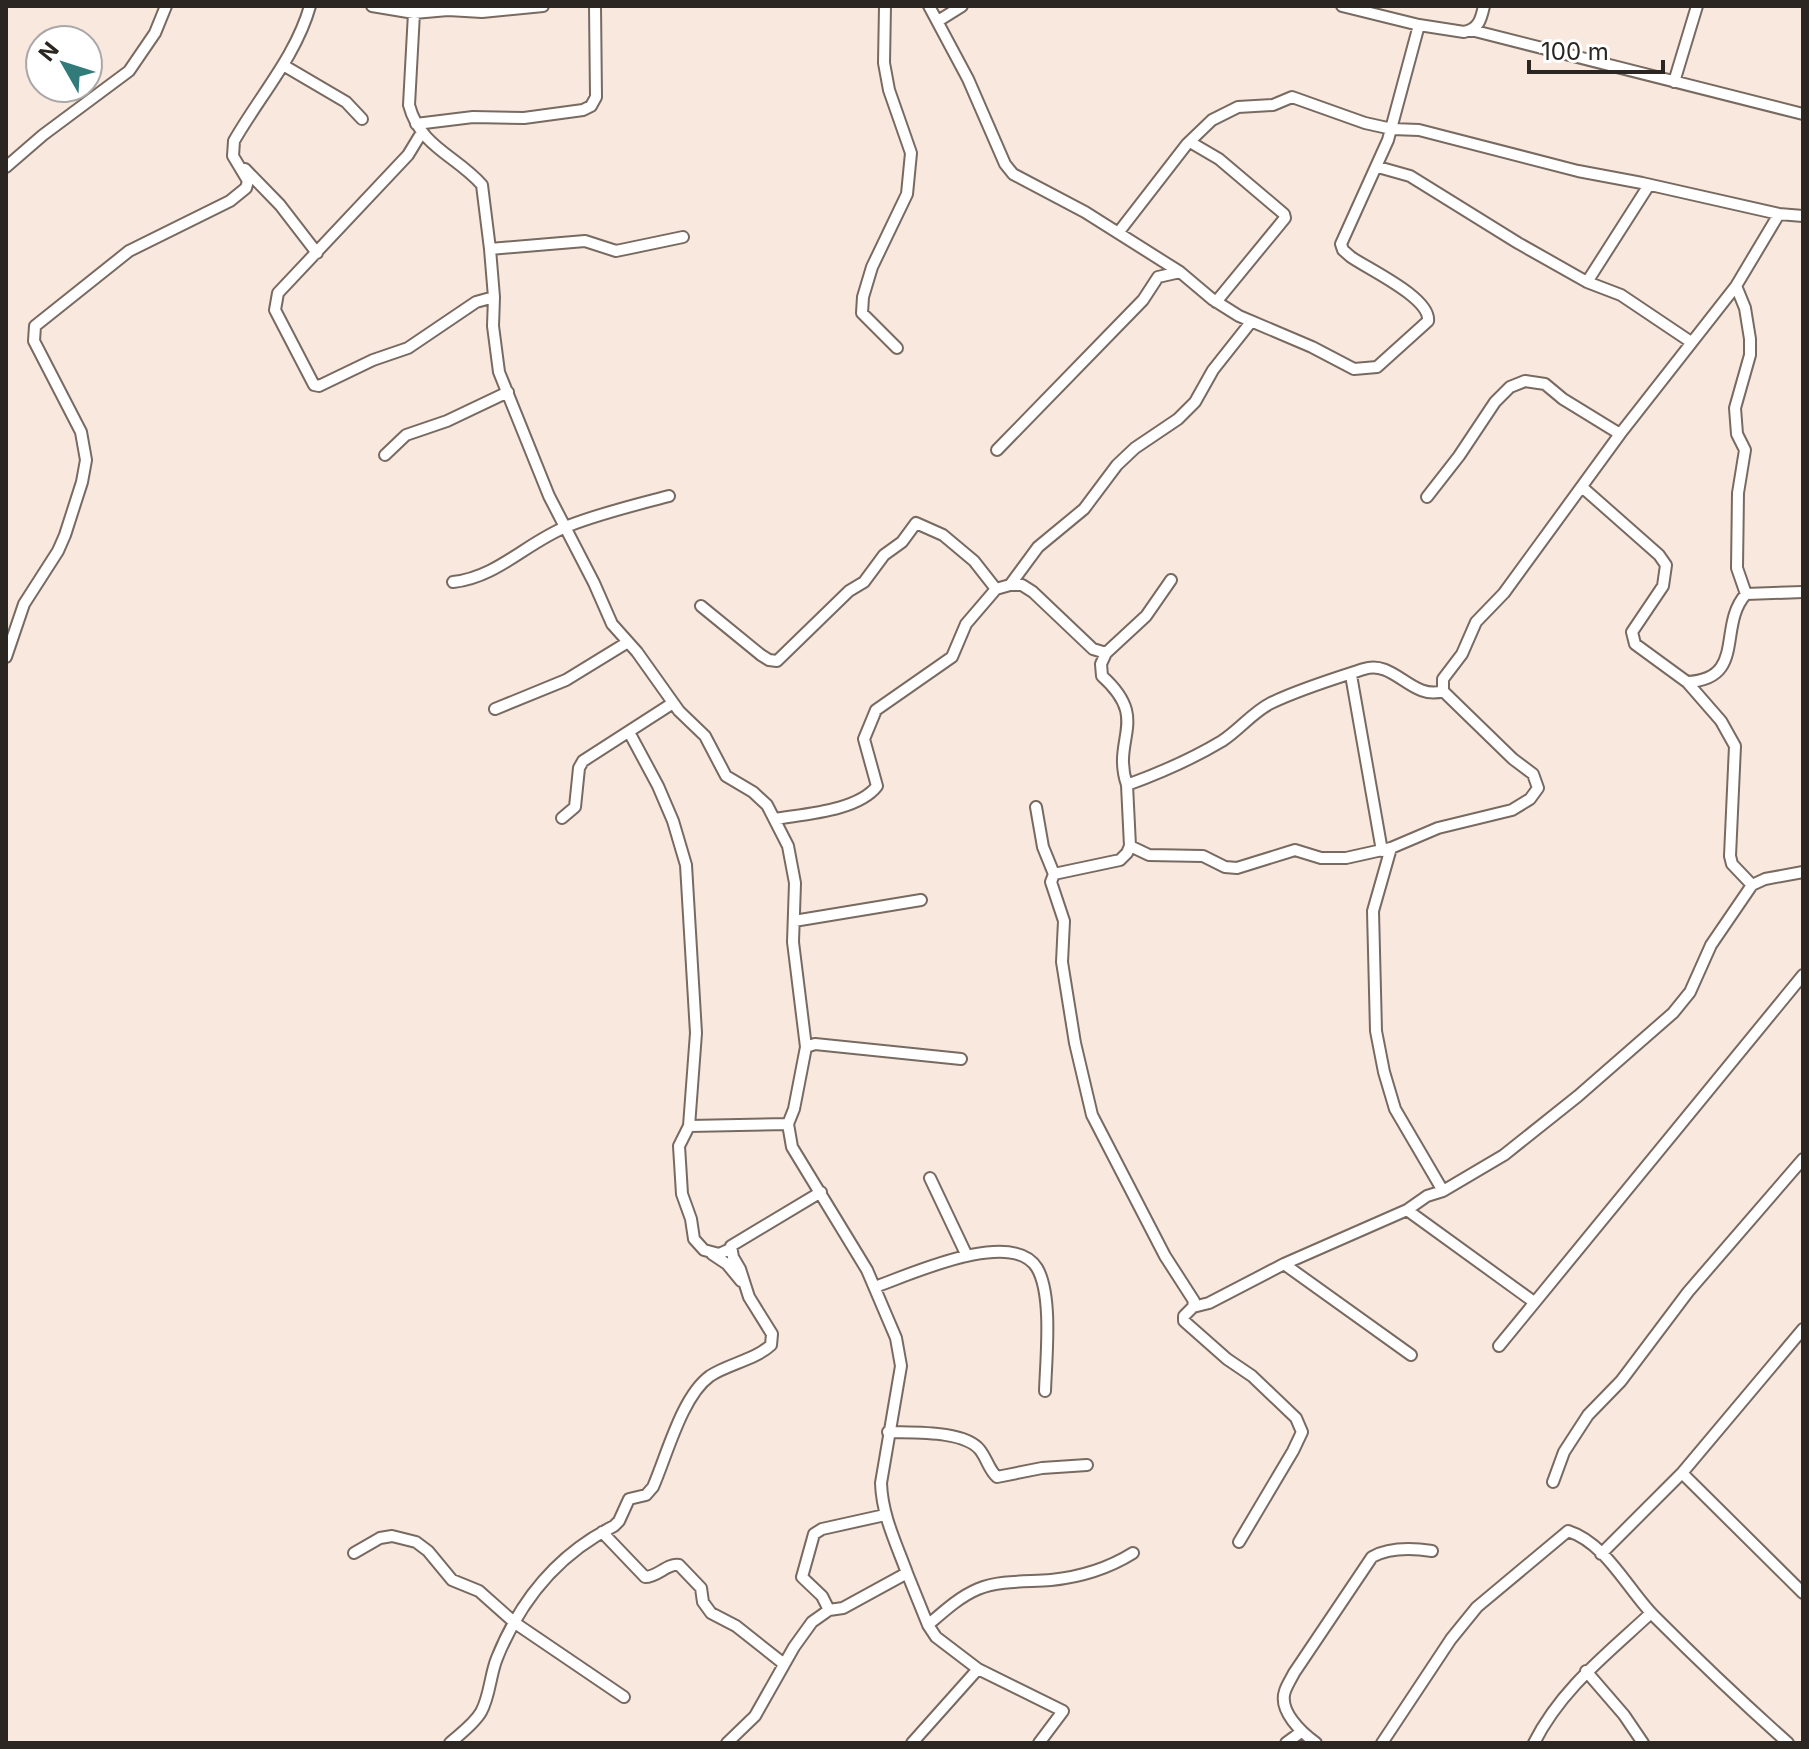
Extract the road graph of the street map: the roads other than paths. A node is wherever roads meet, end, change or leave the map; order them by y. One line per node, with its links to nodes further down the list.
1 (166, 6): 26 (street)
2 (310, 6): 18 (street)
3 (372, 6): 12 (street)
4 (543, 6): 13 (street)
5 (595, 6): 22 (street)
6 (885, 6): 42 (street)
7 (929, 6): 15 (street)
8 (962, 6): 15 (street)
9 (1342, 6): 16 (street)
10 (1484, 6): 17 (street)
11 (1697, 6): 19 (street)
12 (394, 8): 14 (street)
13 (507, 8): 14 (street)
14 (414, 13): 22 (street)
15 (938, 21): 31 (street)
16 (1419, 25): 17 (street); 23 (street)
17 (1471, 30): 19 (street)
18 (283, 65): 21 (street); 25 (street)
19 (1674, 82): 20 (street)
20 (1803, 114)
21 (362, 119)
22 (419, 128): 33 (street); 34 (street)
23 (1392, 129): 24 (street); 27 (street); 28 (street)
24 (1190, 142): 31 (street); 39 (street)
25 (238, 163): 34 (street); 60 (street)
26 (6, 167)
27 (1378, 167): 36 (street); 40 (street)
28 (1649, 185): 29 (street); 36 (street)
29 (1779, 214): 30 (street); 37 (street)
30 (1803, 216)
31 (1118, 233): 35 (street)
32 (683, 237): 33 (street)
33 (490, 249): 38 (street)
34 (317, 253): 38 (street)
35 (1180, 272): 39 (street); 45 (street)
36 (1587, 282): 41 (street)
37 (1736, 286): 41 (street); 56 (street)
38 (494, 297): 43 (street)
39 (1216, 302): 40 (street)
40 (1251, 322): 53 (street)
41 (1691, 342): 44 (street)
42 (897, 348)
43 (508, 392): 46 (street); 50 (street)
44 (1620, 434): 47 (street); 49 (street)
45 (997, 450)
46 (385, 455)
47 (1582, 487): 62 (street); 63 (street)
48 (669, 496): 50 (street)
49 (1427, 497)
50 (566, 527): 52 (street); 58 (street)
51 (1171, 580): 59 (street)
52 (453, 582)
53 (1010, 585): 54 (street); 59 (street)
54 (996, 589): 57 (street); 70 (street)
55 (1803, 592): 56 (street)
56 (1746, 594): 62 (street)
57 (701, 606)
58 (628, 642): 64 (street); 65 (street)
59 (1106, 653): 67 (street)
60 (6, 657)
61 (1351, 675): 63 (street); 67 (street); 72 (street)
62 (1687, 682): 75 (street)
63 (1443, 691): 72 (street)
64 (673, 703): 66 (street); 70 (street)
65 (495, 709)
66 (629, 732): 69 (street); 82 (street)
67 (1127, 785): 71 (street)
68 (1036, 807): 74 (street)
69 (562, 818)
70 (775, 819): 77 (street)
71 (1130, 846): 72 (street); 74 (street)
72 (1386, 850): 85 (street)
73 (1803, 872): 75 (street)
74 (1054, 874): 95 (street)
75 (1752, 885): 85 (street)
76 (921, 900): 77 (street)
77 (794, 921): 79 (street)
78 (1803, 975): 94 (street)
79 (806, 1047): 80 (street); 81 (street)
80 (961, 1059)
81 (788, 1124): 82 (street); 86 (street)
82 (689, 1126): 89 (street)
83 (1803, 1159): 103 (street)
84 (930, 1178): 90 (street)
85 (1443, 1191): 87 (street)
86 (821, 1192): 88 (street); 93 (street)
87 (1407, 1210): 91 (street); 94 (street)
88 (730, 1249): 89 (street); 92 (street)
89 (711, 1253): 92 (street)
90 (967, 1256): 93 (street); 99 (street)
91 (1284, 1264): 95 (street); 98 (street)
92 (745, 1285): 105 (street)
93 (875, 1287): 100 (street)
94 (1534, 1302): 97 (street)
95 (1193, 1307): 106 (street)
96 (1803, 1329): 102 (street)
97 (1499, 1346)
98 (1411, 1355)
99 (1045, 1391)
100 (888, 1432): 101 (street); 104 (street)
101 (1087, 1465)
102 (1682, 1473): 110 (street); 112 (street)
103 (1553, 1482)
104 (885, 1515): 111 (street); 113 (street)
105 (602, 1532): 115 (street); 117 (street)
106 (1239, 1542)
107 (1432, 1551): 121 (street)
108 (354, 1553): 115 (street)
109 (1133, 1553): 116 (street)
110 (1601, 1554): 114 (street); 128 (street)
111 (907, 1573): 113 (street); 116 (street)
112 (1803, 1593)
113 (829, 1610): 117 (street)
114 (1651, 1613): 119 (street); 131 (street)
115 (515, 1623): 120 (street); 122 (street)
116 (928, 1625): 118 (street)
117 (784, 1664): 123 (street)
118 (978, 1669): 124 (street); 125 (street)
119 (1586, 1671): 129 (street); 130 (street)
120 (624, 1697)
121 (1301, 1732): 126 (street); 127 (street)
122 (450, 1743)
123 (727, 1743)
124 (912, 1743)
125 (1039, 1743)
126 (1286, 1743)
127 (1316, 1743)
128 (1382, 1743)
129 (1534, 1743)
130 (1643, 1743)
131 (1788, 1743)

